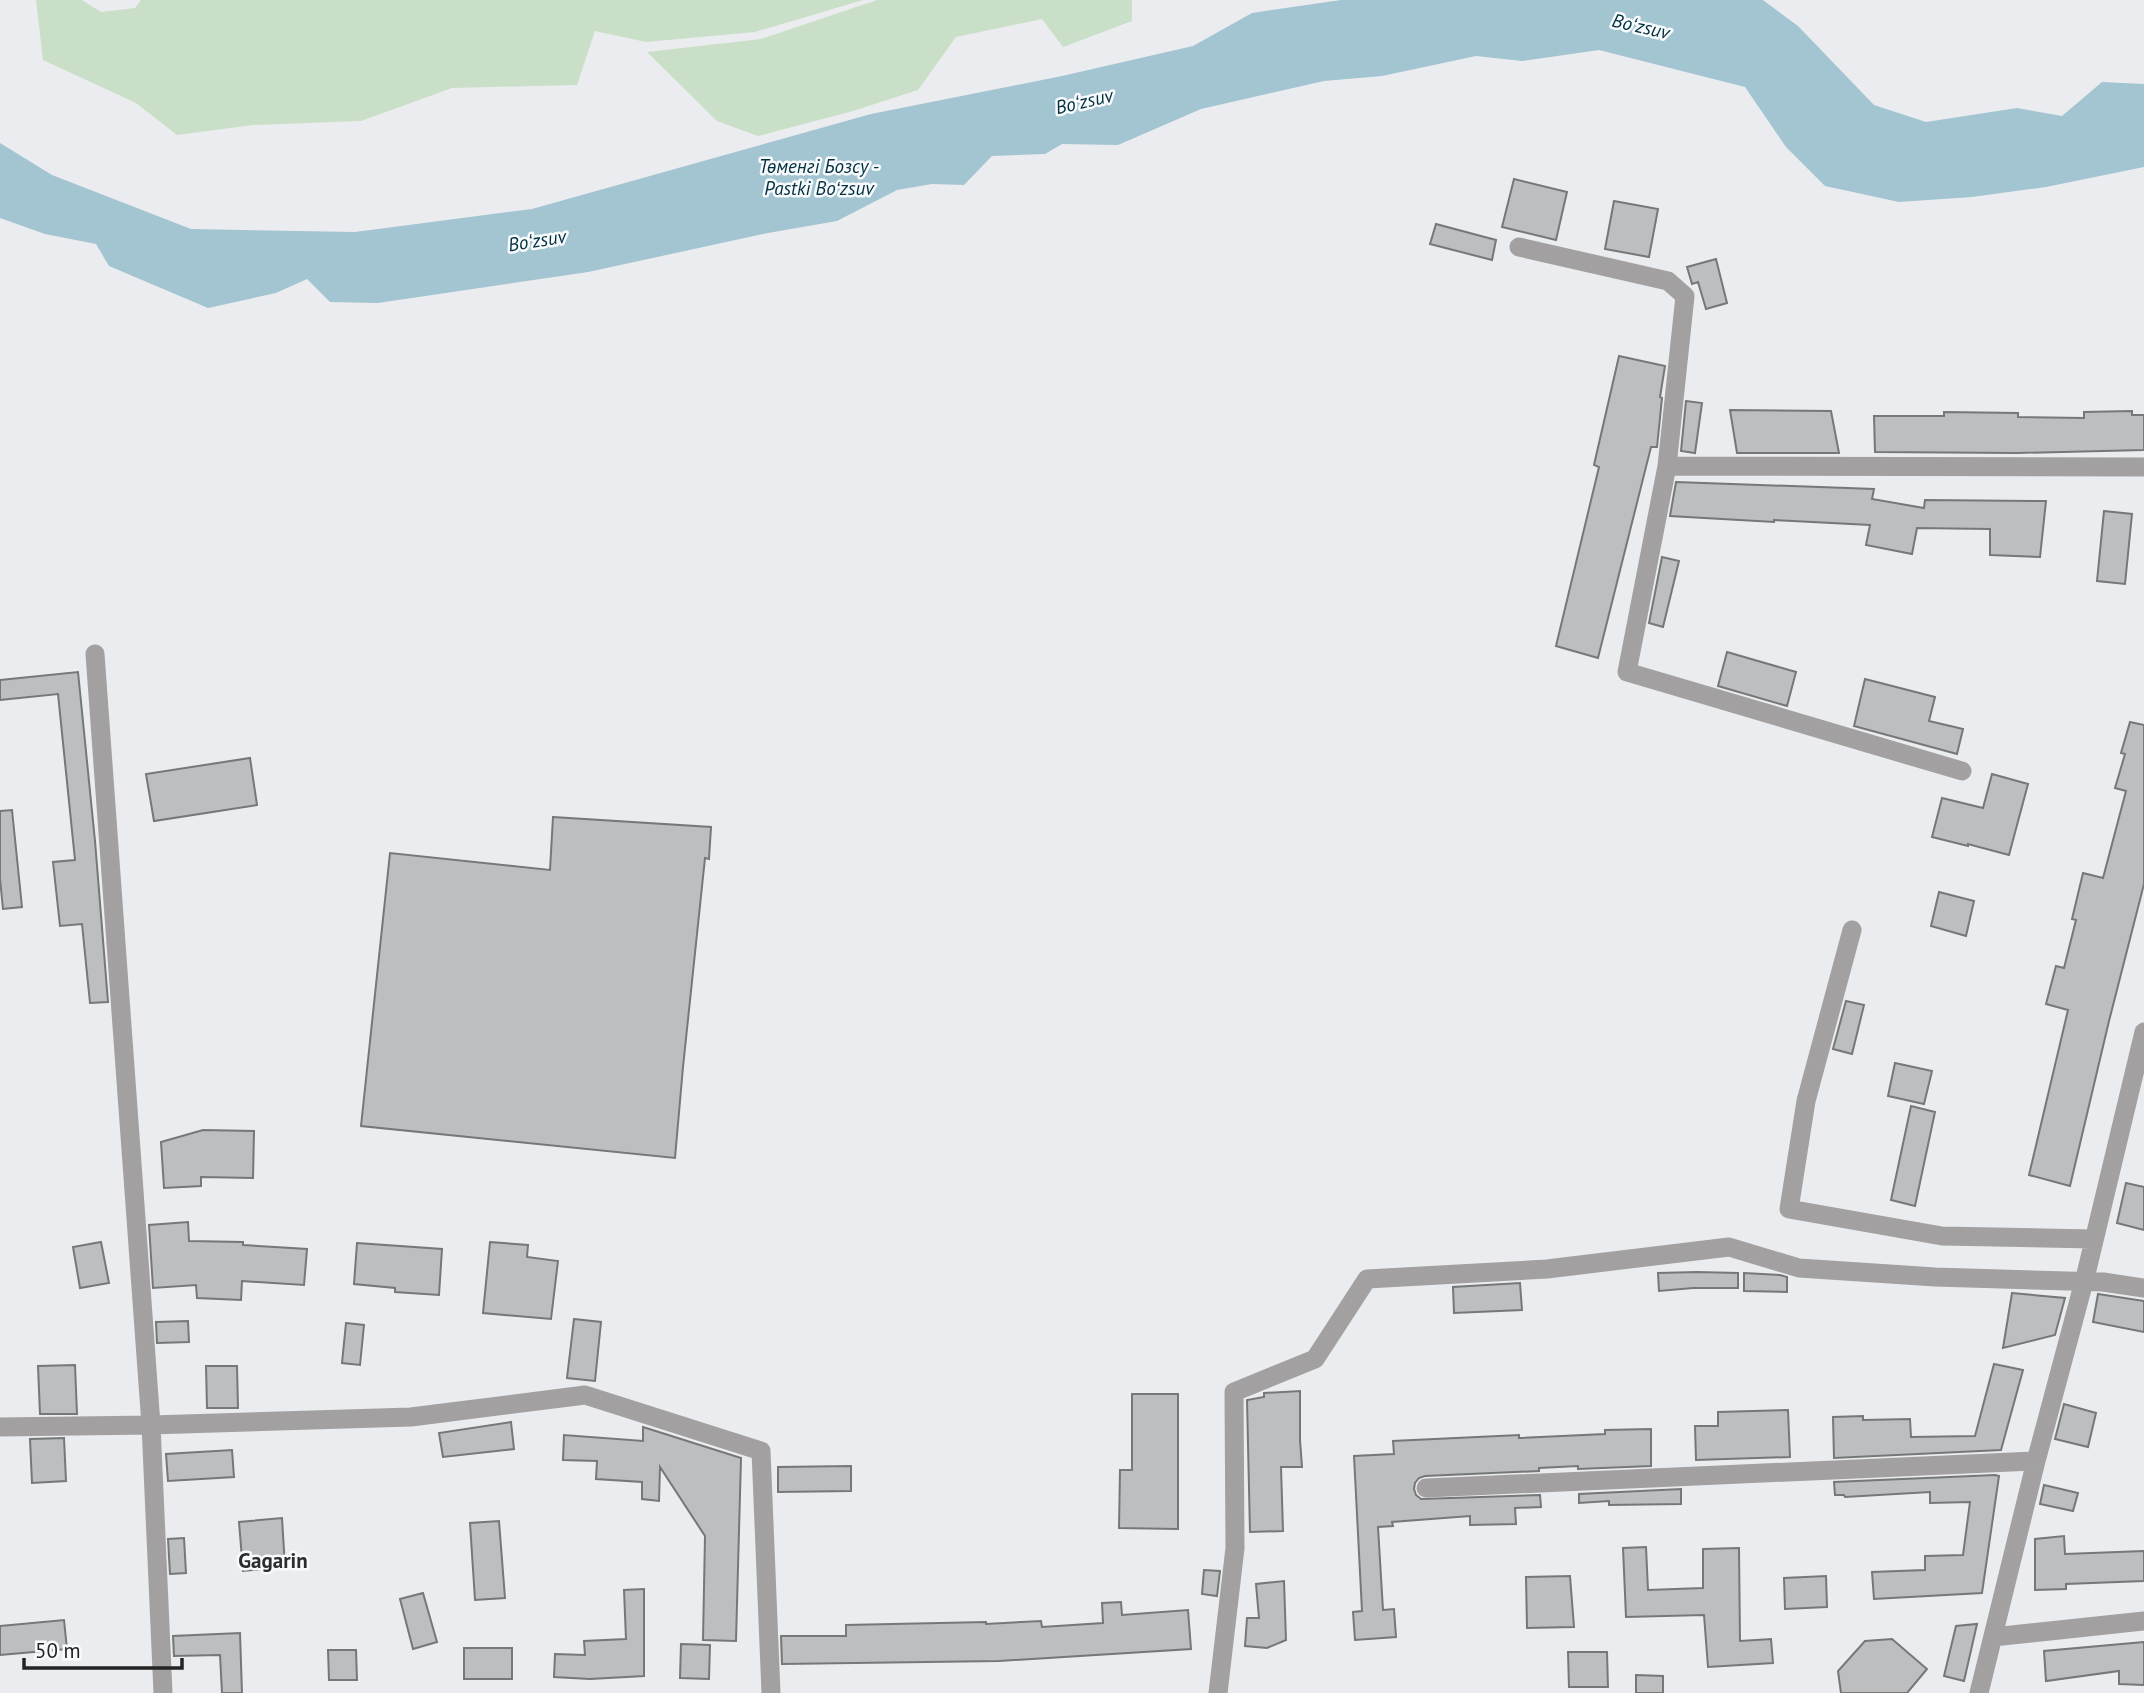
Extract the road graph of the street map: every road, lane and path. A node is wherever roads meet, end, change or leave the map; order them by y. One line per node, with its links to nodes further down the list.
1 (1519, 247): 2 (street)
2 (1667, 466): 3 (street); 5 (street)
3 (2144, 467)
4 (95, 654): 10 (street)
5 (1962, 771)
6 (1852, 930): 8 (street)
7 (2144, 1032): 8 (street)
8 (2088, 1263): 9 (street); 12 (street); 18 (street)
9 (2144, 1288)
10 (151, 1425): 11 (street); 16 (street); 17 (street)
11 (0, 1427)
12 (2035, 1461): 13 (street); 15 (street)
13 (1426, 1488)
14 (2144, 1621): 15 (street)
15 (1993, 1637): 19 (street)
16 (163, 1693)
17 (771, 1693)
18 (1219, 1693)
19 (1979, 1693)

